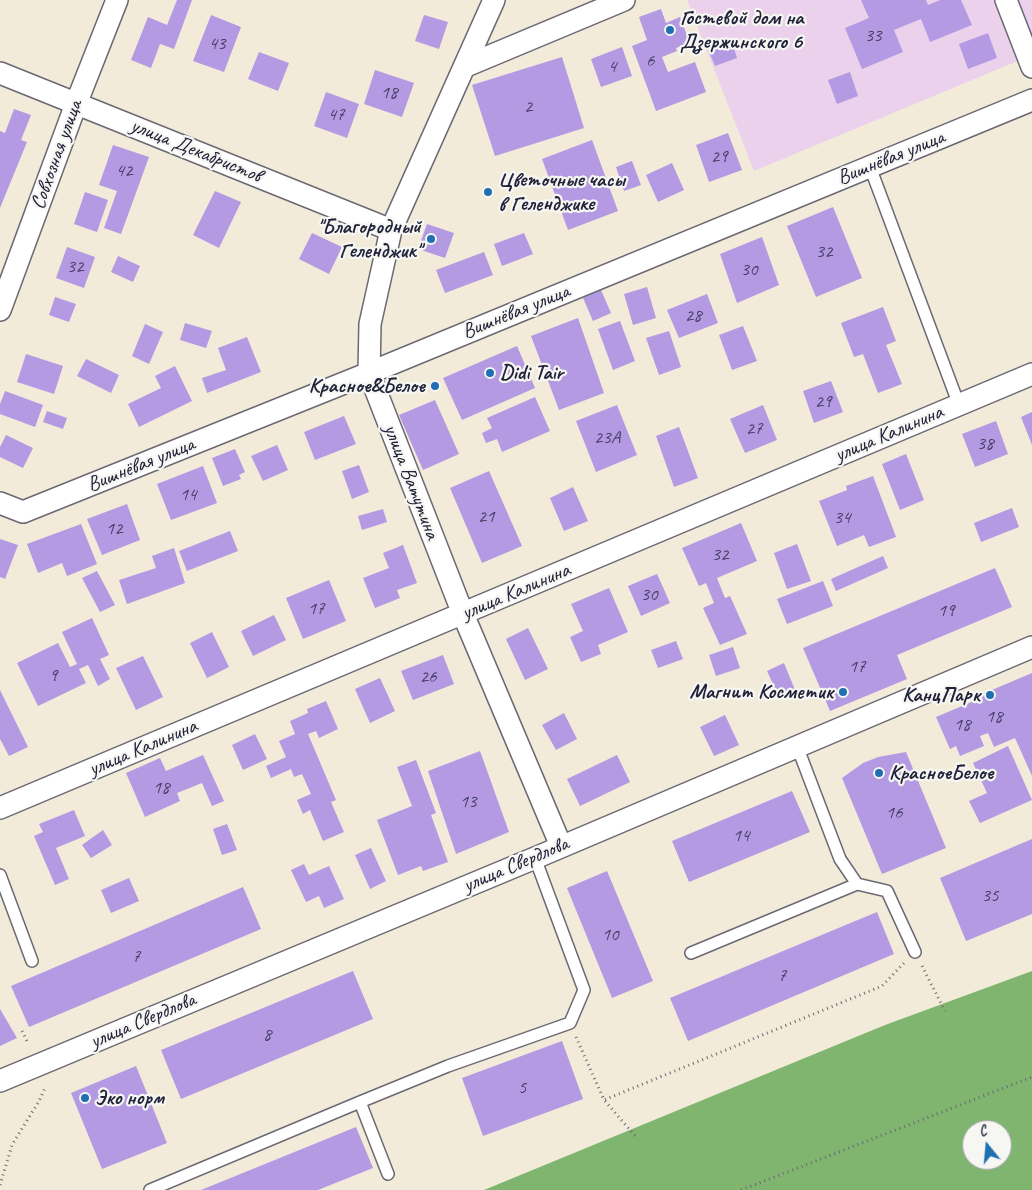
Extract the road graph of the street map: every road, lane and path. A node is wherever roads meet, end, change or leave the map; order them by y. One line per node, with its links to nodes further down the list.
1 (117, 0): 9 (street, Совхозная улица)
2 (494, 0): 5 (street, улица Ватутина)
3 (624, 0): 5 (street)
4 (1006, 0): 6 (street)
5 (466, 66): 11 (street, улица Ватутина)
6 (1032, 67)
7 (0, 73): 9 (street, улица Декабристов)
8 (1032, 100): 10 (street, Вишнёвая улица)
9 (76, 104): 11 (street, улица Декабристов); 12 (street, Совхозная улица)
10 (870, 167): 13 (street, Вишнёвая улица); 15 (lane)
11 (391, 230): 13 (street, улица Ватутина)
12 (0, 310)
13 (369, 373): 16 (street, Вишнёвая улица); 17 (street, улица Ватутина)
14 (1032, 374): 15 (street, улица Калинина)
15 (959, 404): 17 (street, улица Калинина)
16 (0, 503)
17 (463, 614): 20 (street, улица Калинина); 21 (street, улица Ватутина)
18 (1032, 647): 19 (street, улица Свердлова)
19 (798, 746): 21 (street, улица Свердлова); 24 (lane)
20 (0, 808)
21 (562, 846): 22 (street, улица Свердлова)
22 (535, 858): 29 (lane); 32 (street, улица Свердлова)
23 (0, 875): 27 (lane)
24 (857, 884): 25 (lane); 26 (lane)
25 (915, 952): 28 (path); 29 (path)
26 (691, 954)
27 (32, 961)
28 (945, 1011)
29 (570, 1023): 36 (lane)
30 (22, 1031): 31 (path)
31 (28, 1044)
32 (60, 1055): 34 (street, улица Свердлова); 39 (path)
33 (1032, 1078): 41 (path)
34 (0, 1081)
35 (605, 1101): 37 (path)
36 (360, 1102): 38 (lane); 40 (lane)
37 (636, 1137)
38 (388, 1174)
39 (0, 1185)
40 (150, 1190)
41 (741, 1190)

